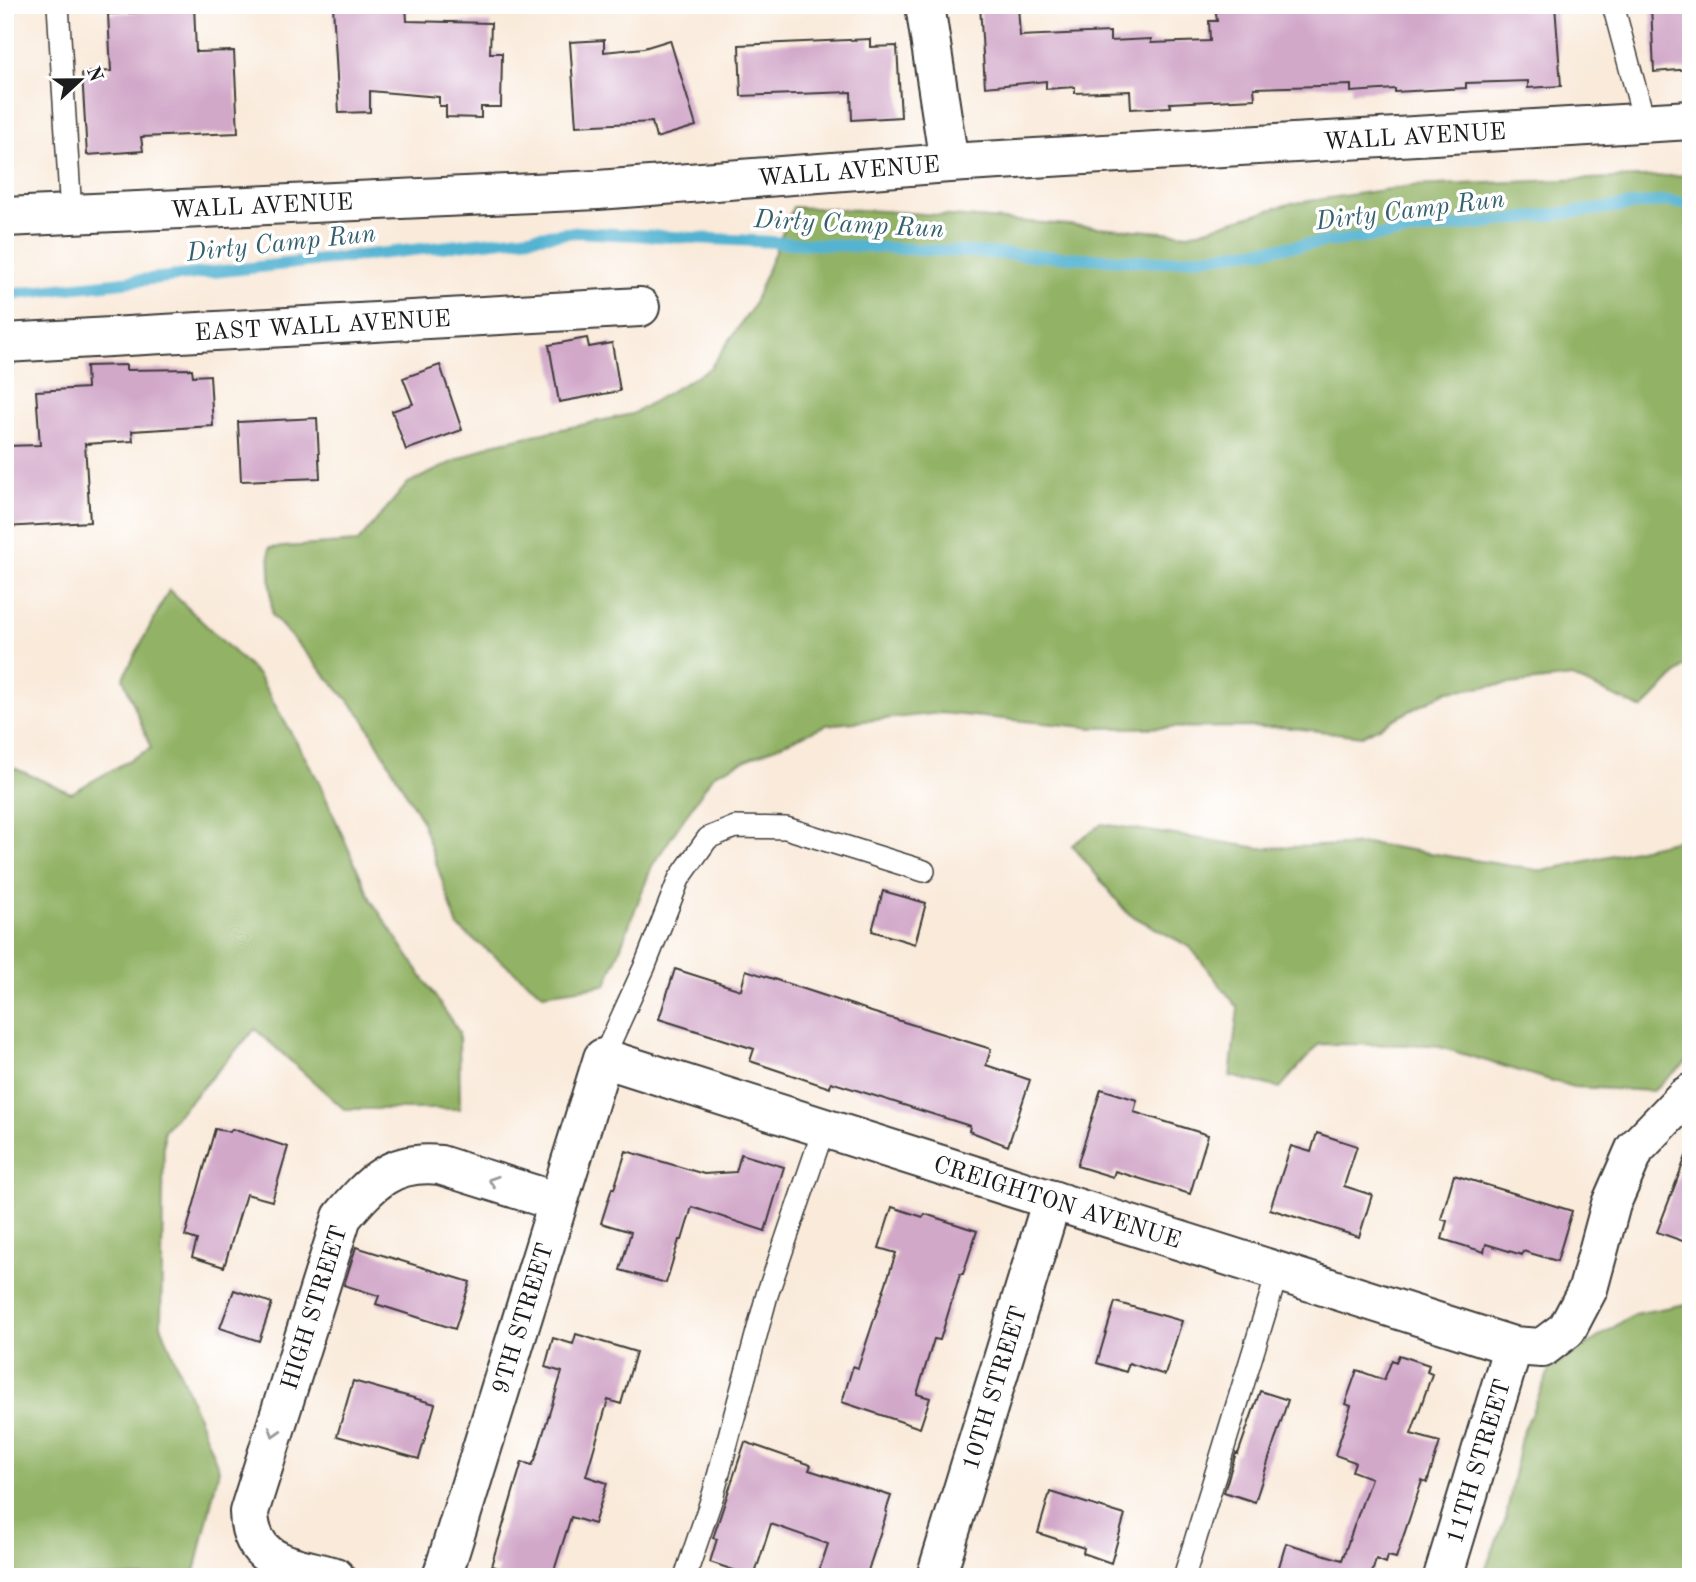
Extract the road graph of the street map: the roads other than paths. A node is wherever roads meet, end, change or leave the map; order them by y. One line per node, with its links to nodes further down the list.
1 (58, 5): 7 (lane)
2 (925, 5): 6 (street)
3 (1613, 5): 5 (lane)
4 (1691, 120): 5 (street, WALL AVENUE)
5 (1645, 124): 6 (street, WALL AVENUE)
6 (949, 163): 7 (street, WALL AVENUE)
7 (71, 214): 8 (street, WALL AVENUE)
8 (5, 217)
9 (640, 307): 10 (street, EAST WALL AVENUE)
10 (5, 343)
11 (924, 871): 12 (lane)
12 (603, 1058): 14 (street, CREIGHTON AVENUE); 16 (street, 9TH STREET)
13 (1691, 1093): 18 (street)
14 (824, 1128): 15 (street, CREIGHTON AVENUE); 21 (lane)
15 (1052, 1200): 17 (street, CREIGHTON AVENUE); 22 (street, 10TH STREET)
16 (558, 1202): 19 (street, HIGH STREET, one-way to 19); 20 (street, 9TH STREET)
17 (1278, 1271): 18 (street, CREIGHTON AVENUE); 23 (lane)
18 (1513, 1346): 24 (street, 11TH STREET)
19 (335, 1577)
20 (442, 1577)
21 (685, 1577)
22 (936, 1577)
23 (1184, 1577)
24 (1443, 1577)

